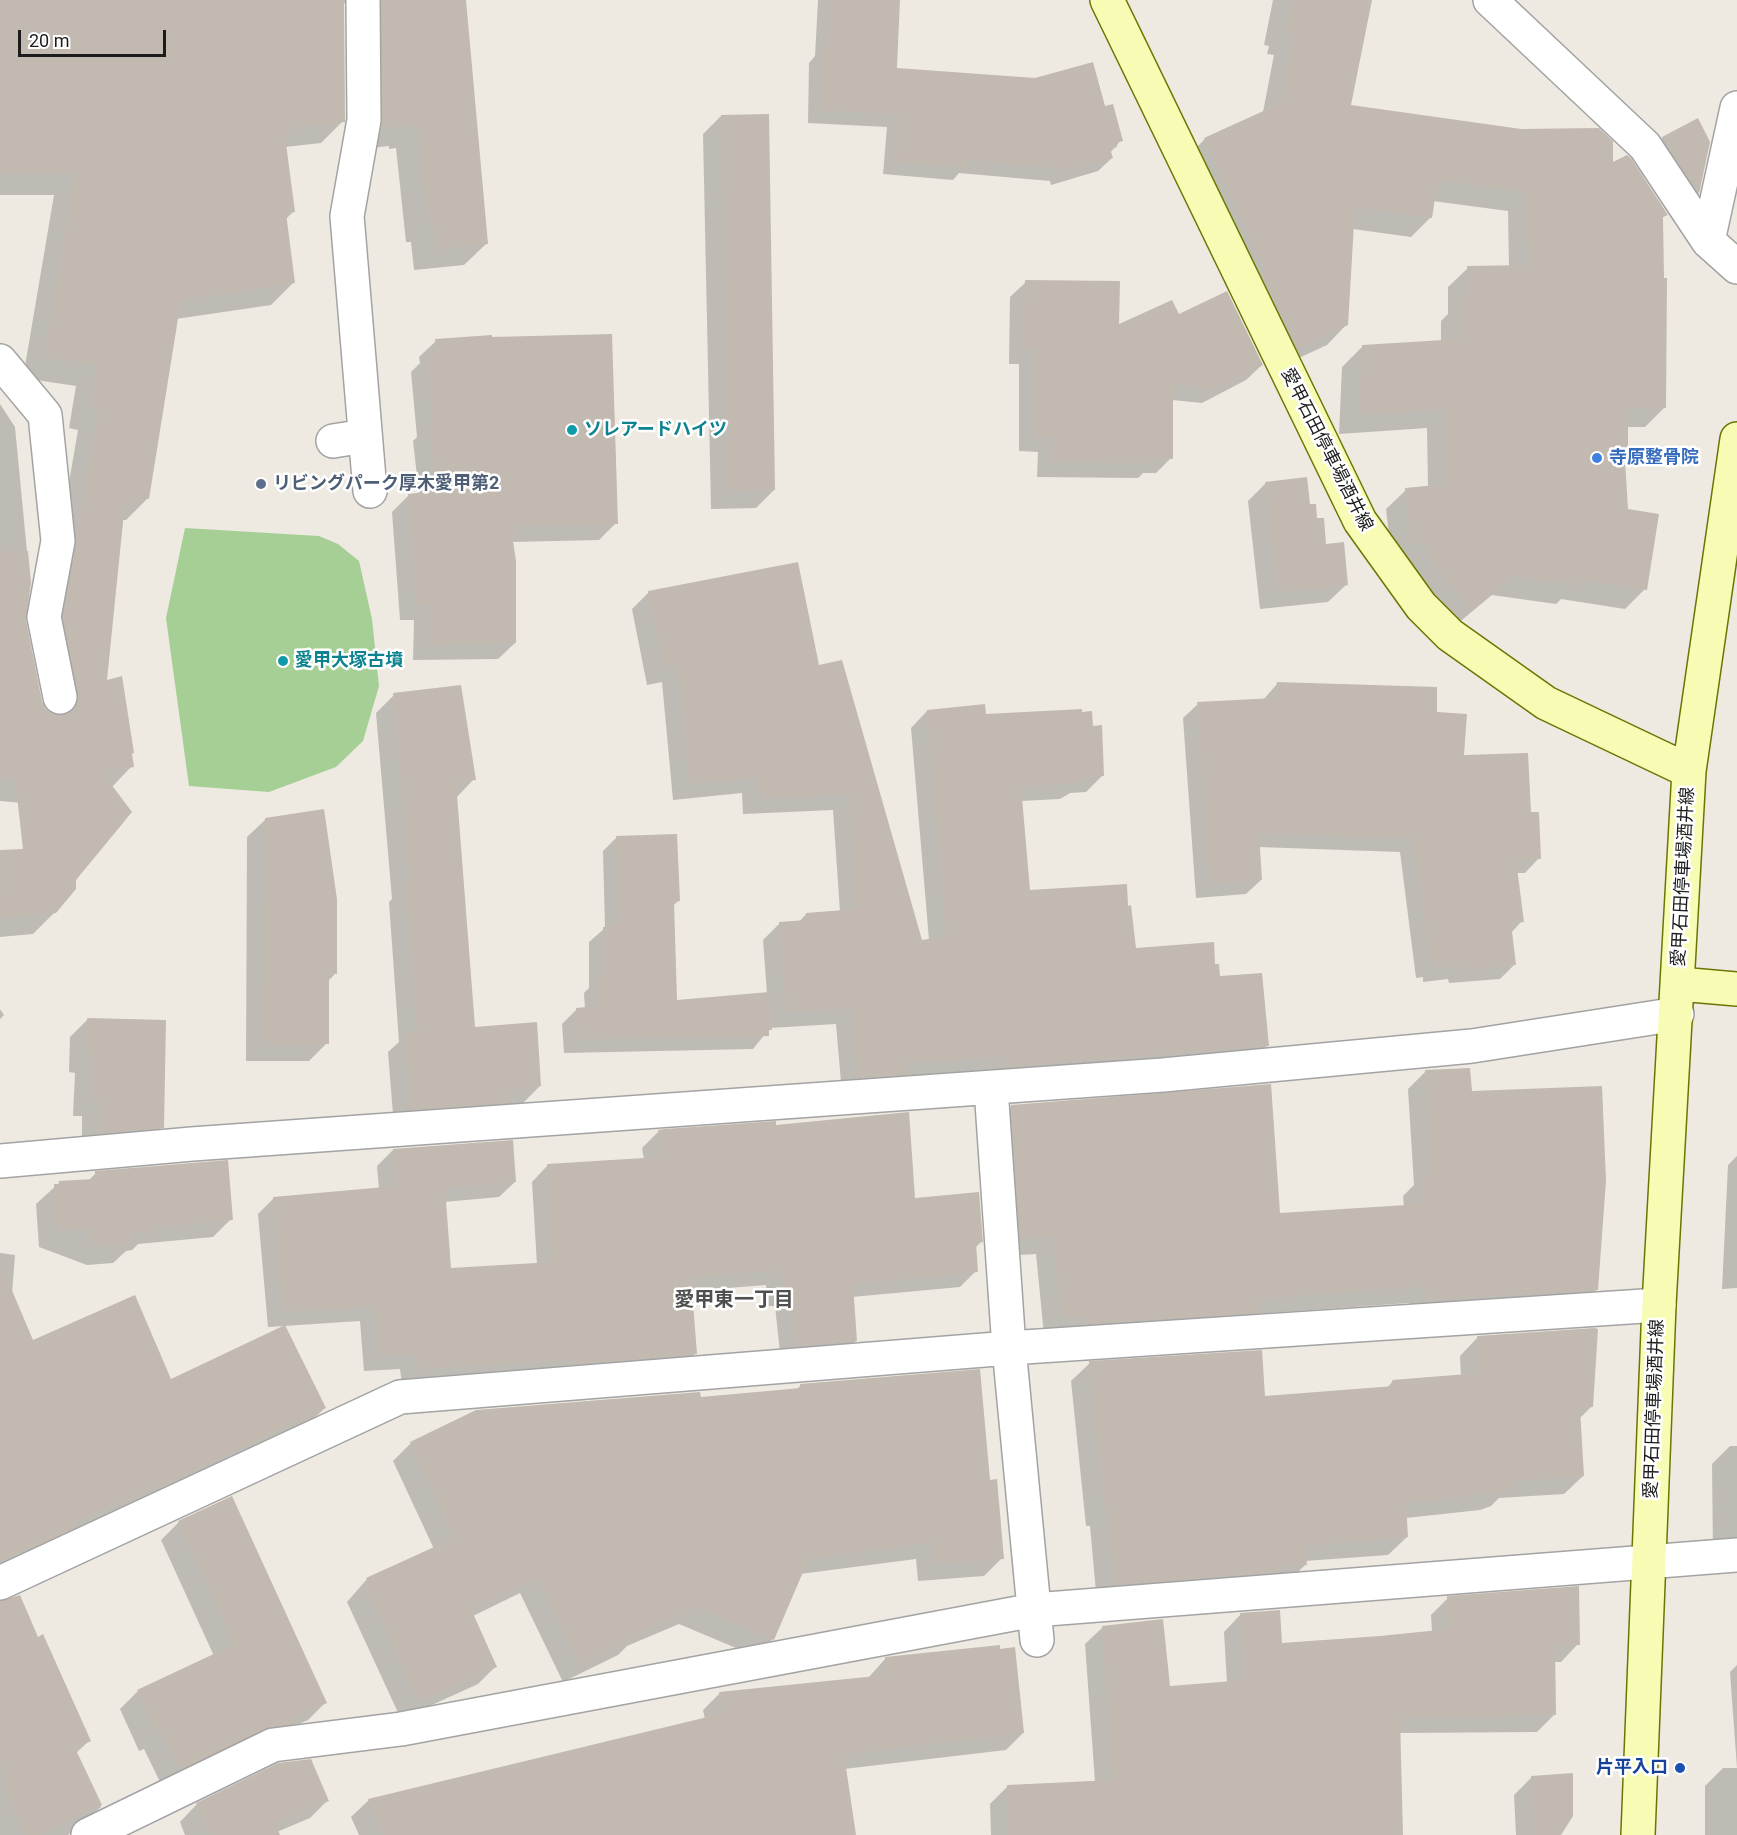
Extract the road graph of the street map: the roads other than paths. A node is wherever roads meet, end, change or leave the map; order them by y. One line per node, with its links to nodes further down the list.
1 (363, 0): 8 (street)
2 (1107, 0): 13 (main road, 愛甲石田停車場酒井線)
3 (1490, 0): 5 (street)
4 (1737, 108): 5 (street)
5 (1708, 241): 6 (street)
6 (1737, 267)
7 (0, 361): 12 (street)
8 (365, 436): 10 (street); 11 (street)
9 (1737, 439): 13 (main road, 愛甲石田停車場酒井線)
10 (333, 441)
11 (370, 491)
12 (60, 697)
13 (1689, 771): 15 (main road, 愛甲石田停車場酒井線)
14 (1737, 989): 15 (main road, 愛甲石田停車場酒井線)
15 (1678, 999): 16 (street); 18 (main road, 愛甲石田停車場酒井線)
16 (990, 1088): 17 (street); 19 (street)
17 (0, 1161)
18 (1659, 1305): 19 (street); 21 (main road, 愛甲石田停車場酒井線)
19 (1009, 1348): 22 (street); 23 (street)
20 (1737, 1556): 21 (street)
21 (1649, 1561): 23 (street); 25 (main road, 愛甲石田停車場酒井線)
22 (0, 1583)
23 (1036, 1625): 24 (street)
24 (88, 1835)
25 (1638, 1835)

